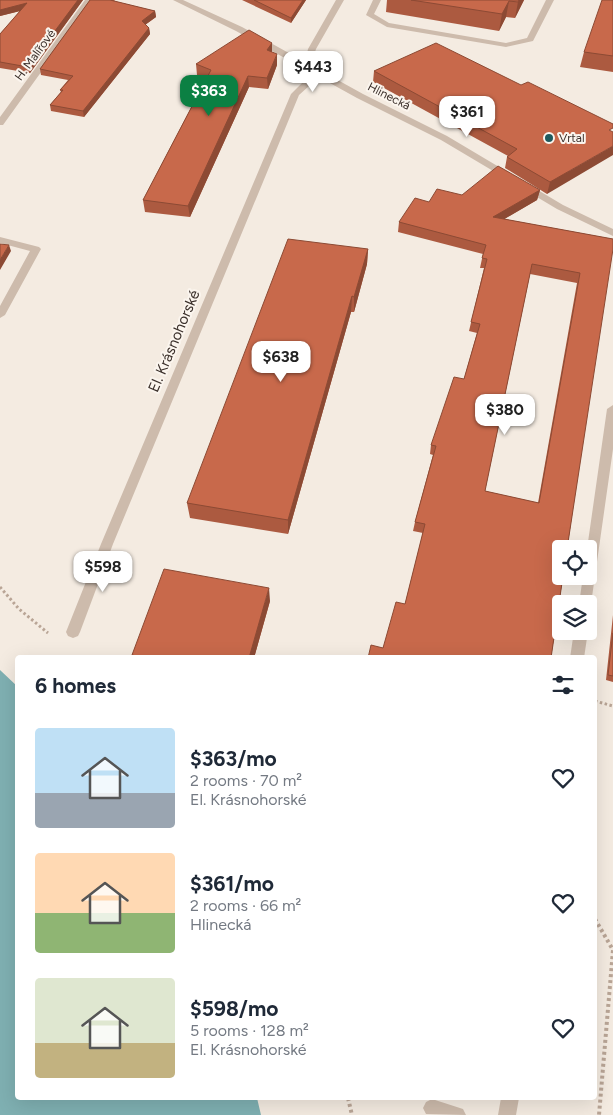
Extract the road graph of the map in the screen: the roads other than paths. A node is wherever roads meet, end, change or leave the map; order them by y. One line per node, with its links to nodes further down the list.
1 (88, 0): 8 (street, H. Malířové)
2 (177, 0): 6 (street, Hlinecká)
3 (340, 0): 6 (street)
4 (377, 0): 5 (street)
5 (550, 0)
6 (307, 65): 7 (street, Hlinecká)
7 (323, 75): 9 (street, Hlinecká); 14 (street, El. Krásnohorské)
8 (0, 123)
9 (613, 233)
10 (0, 240): 11 (street)
11 (0, 315)
12 (613, 409): 13 (street)
13 (586, 595)
14 (73, 632)
15 (579, 640): 16 (street)
16 (577, 655)
17 (510, 1100): 20 (street)
18 (432, 1108): 19 (street)
19 (457, 1115)
20 (508, 1115)

